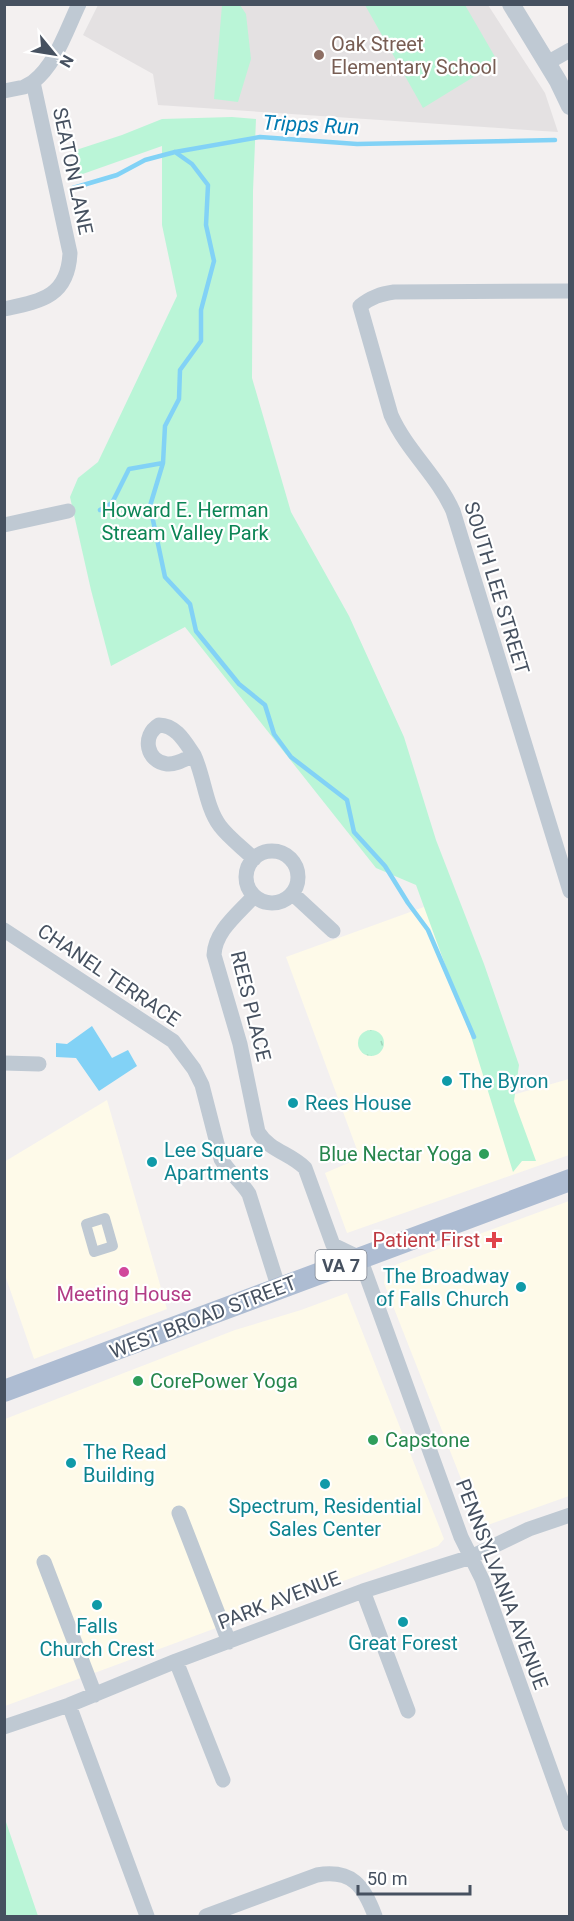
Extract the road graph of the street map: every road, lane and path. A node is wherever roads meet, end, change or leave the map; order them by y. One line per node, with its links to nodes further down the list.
1 (79, 4): 5 (street)
2 (511, 4): 4 (street)
3 (570, 50): 4 (street)
4 (547, 63): 7 (street)
5 (33, 82): 6 (street); 9 (street, SEATON LANE)
6 (4, 91)
7 (570, 106)
8 (570, 291): 14 (street, SOUTH LEE STREET)
9 (4, 309)
10 (69, 511): 11 (street)
11 (4, 525)
12 (194, 755): 13 (street)
13 (254, 859): 15 (street); 16 (street)
14 (570, 891)
15 (293, 894): 16 (street); 18 (street)
16 (254, 896): 22 (street, REES PLACE)
17 (4, 930): 23 (street, CHANEL TERRACE)
18 (333, 931)
19 (4, 1063): 20 (street)
20 (39, 1064)
21 (570, 1180): 22 (main road, WEST BROAD STREET / VA 7)
22 (360, 1258): 23 (main road, WEST BROAD STREET / VA 7); 27 (street, PENNSYLVANIA AVENUE)
23 (279, 1289): 24 (main road, WEST BROAD STREET / VA 7)
24 (4, 1391)
25 (179, 1514): 30 (street)
26 (570, 1515): 27 (street, PARK AVENUE)
27 (471, 1557): 29 (street, PARK AVENUE); 37 (street, PENNSYLVANIA AVENUE)
28 (44, 1562): 32 (street)
29 (363, 1591): 30 (street, PARK AVENUE); 34 (street)
30 (229, 1642): 31 (street, PARK AVENUE)
31 (177, 1661): 32 (street, PARK AVENUE); 36 (street)
32 (95, 1695): 33 (street, PARK AVENUE)
33 (69, 1705): 35 (street, PARK AVENUE); 38 (street)
34 (408, 1711)
35 (4, 1727)
36 (223, 1780)
37 (570, 1824)
38 (147, 1917)
39 (206, 1917): 40 (street)
40 (375, 1917)

